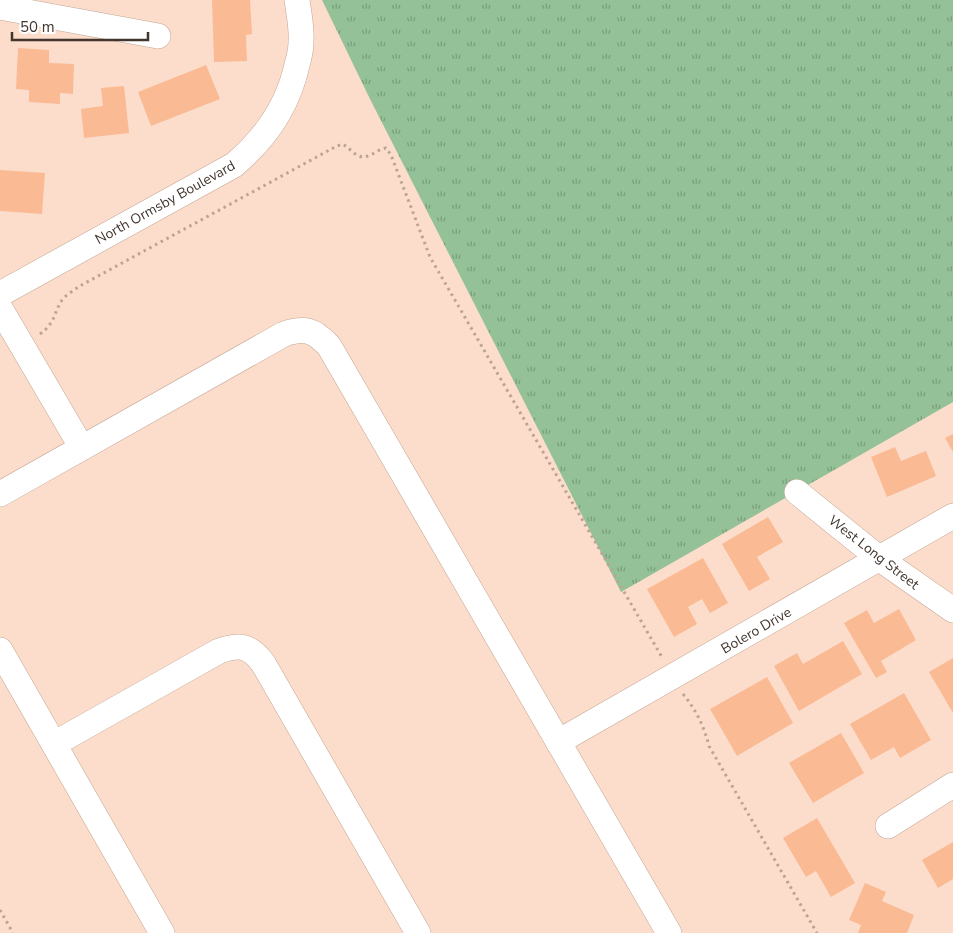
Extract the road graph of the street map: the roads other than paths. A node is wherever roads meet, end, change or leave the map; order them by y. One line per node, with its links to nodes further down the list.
1 (297, 0): 4 (street, North Ormsby Boulevard)
2 (0, 7): 3 (street)
3 (158, 36)
4 (0, 294)
5 (0, 308): 6 (street)
6 (82, 448): 8 (street); 13 (street)
7 (797, 492): 10 (street, West Long Street)
8 (0, 494)
9 (953, 516): 10 (street, Bolero Drive)
10 (880, 559): 11 (street, West Long Street); 13 (street, Bolero Drive)
11 (953, 610)
12 (0, 650): 14 (street)
13 (558, 742): 19 (street)
14 (54, 744): 17 (street); 18 (street)
15 (953, 785): 16 (street)
16 (888, 826)
17 (162, 933)
18 (418, 933)
19 (669, 933)

